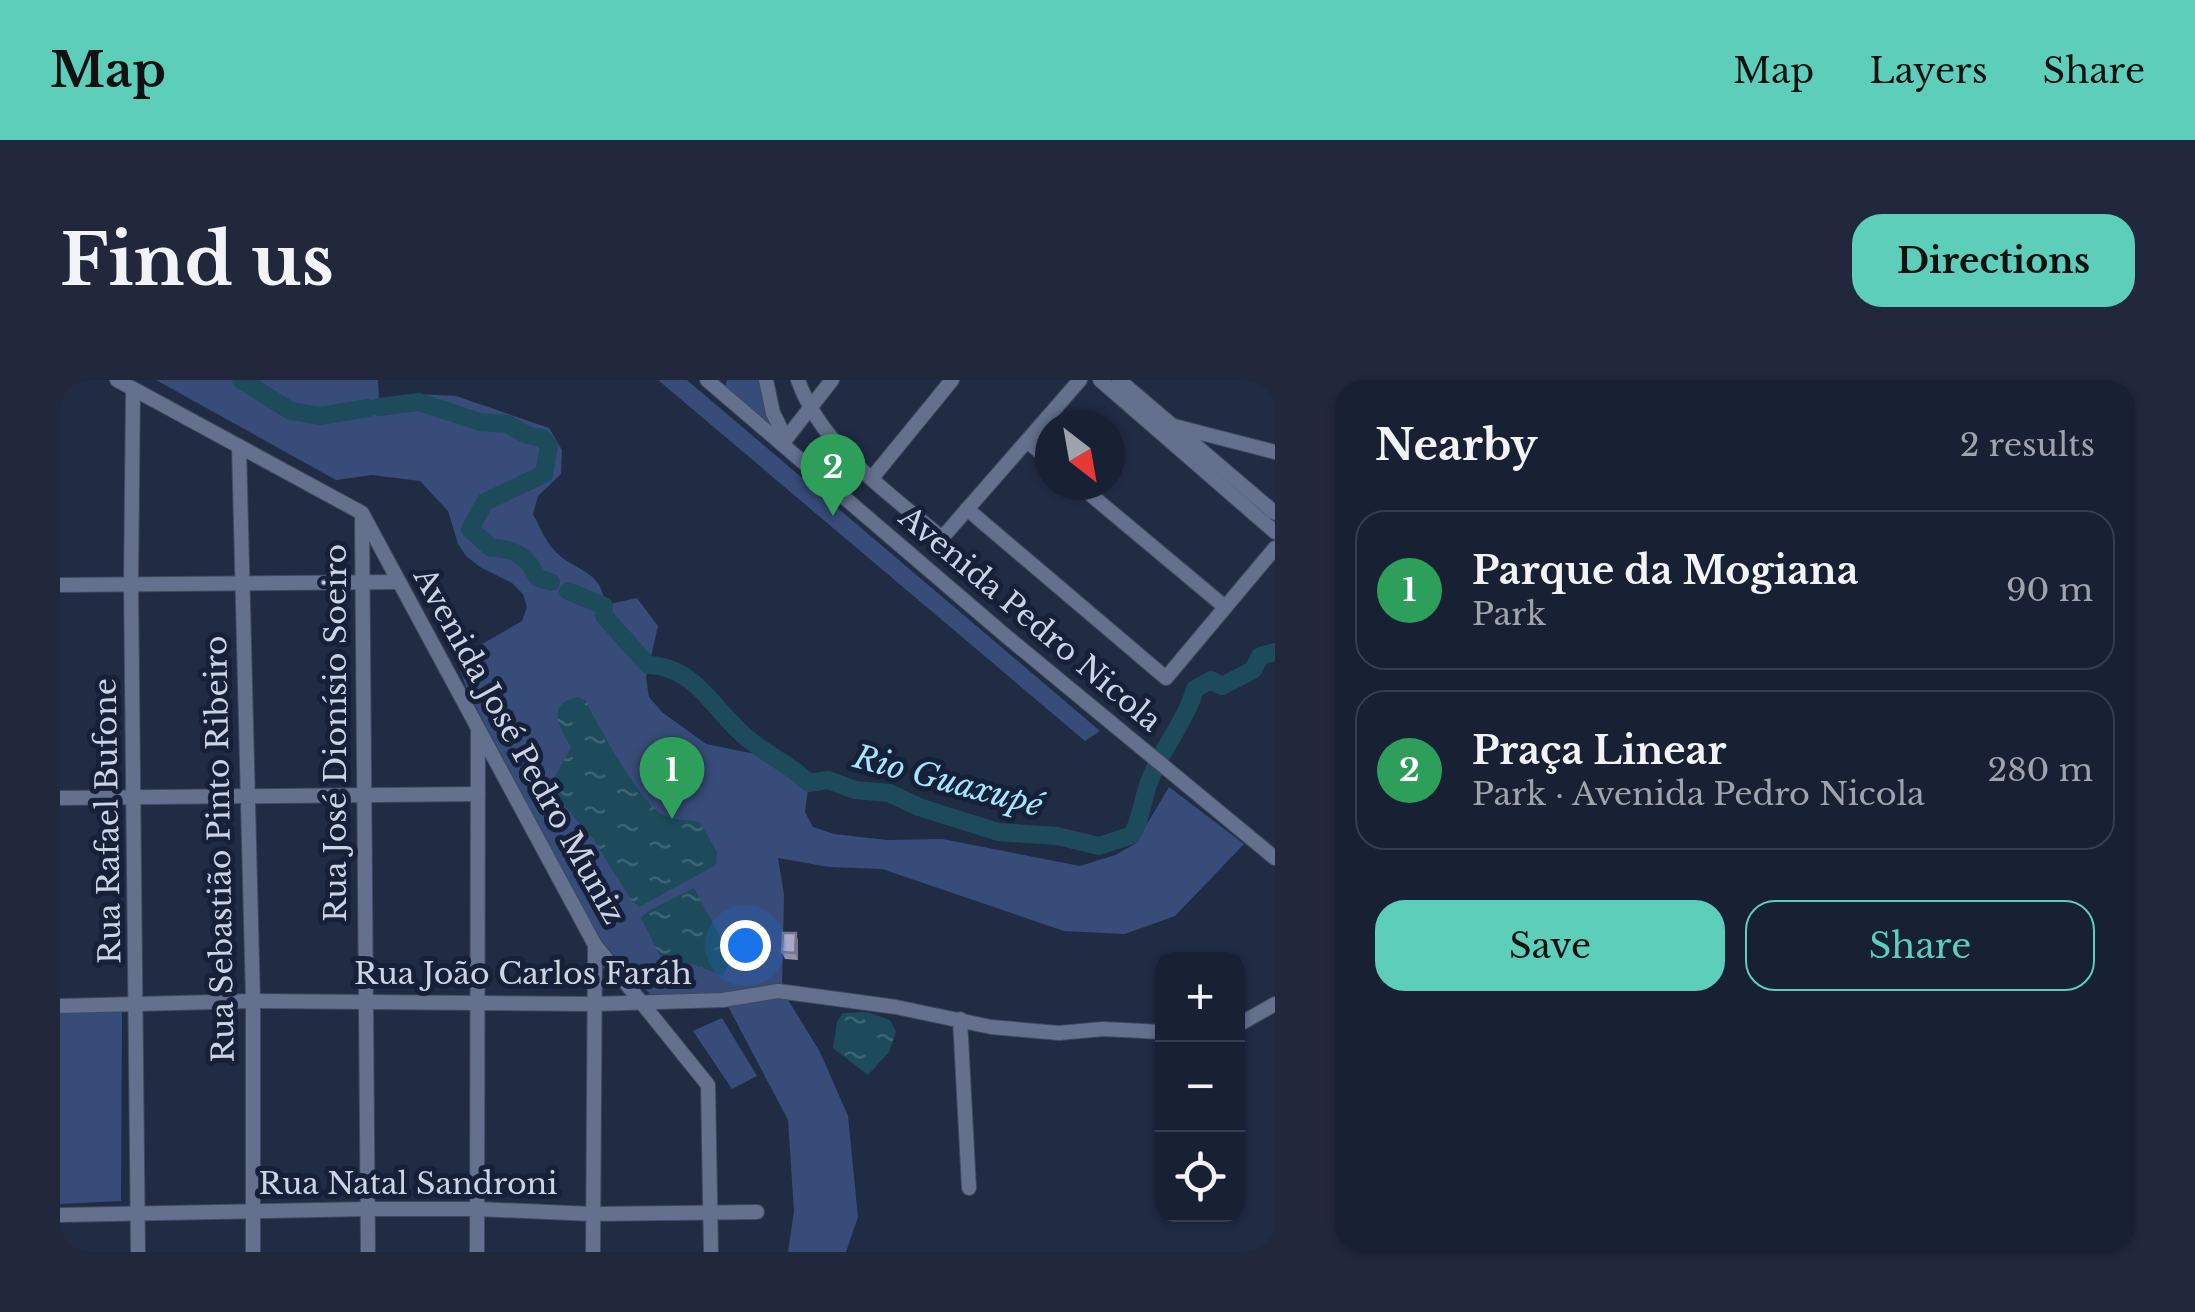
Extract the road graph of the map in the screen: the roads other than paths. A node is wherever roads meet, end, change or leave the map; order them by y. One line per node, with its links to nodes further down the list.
1 (117, 380): 10 (street)
2 (707, 380): 14 (street, Avenida Pedro Nicola)
3 (766, 380): 14 (street)
4 (798, 380): 11 (street)
5 (832, 380): 11 (street)
6 (952, 380): 19 (street)
7 (1080, 380): 13 (street)
8 (1100, 380): 12 (street)
9 (1123, 381): 12 (street)
10 (133, 390): 15 (street); 27 (street, Rua Rafael Bufone)
11 (809, 407): 14 (street); 19 (street)
12 (1168, 430): 17 (street); 18 (street)
13 (1027, 441): 16 (street); 21 (street)
14 (784, 442): 38 (street, Avenida Pedro Nicola)
15 (239, 446): 23 (street); 28 (street, Rua Sebastião Pinto Ribeiro)
16 (1035, 448)
17 (1275, 452)
18 (1195, 454): 22 (street); 24 (street)
19 (872, 478): 21 (street)
20 (1098, 500): 31 (street)
21 (967, 509): 31 (street)
22 (1275, 513)
23 (362, 514): 26 (street, Avenida José Pedro Muniz); 30 (street, Rua José Dionísio Soeiro)
24 (1275, 532)
25 (1275, 548): 31 (street)
26 (399, 582): 30 (street); 32 (street, Avenida José Pedro Muniz)
27 (132, 584): 28 (street); 29 (street); 36 (street, Rua Rafael Bufone)
28 (241, 584): 30 (street); 34 (street, Rua Sebastião Pinto Ribeiro)
29 (60, 585)
30 (364, 585): 35 (street, Rua José Dionísio Soeiro)
31 (1226, 607)
32 (478, 726): 33 (street); 39 (street, Avenida José Pedro Muniz)
33 (478, 794): 35 (street); 44 (street)
34 (250, 796): 35 (street); 36 (street); 40 (street, Rua Sebastião Pinto Ribeiro)
35 (363, 796): 43 (street, Rua José Dionísio Soeiro)
36 (136, 797): 37 (street); 42 (street, Rua Rafael Bufone)
37 (60, 798)
38 (1275, 858)
39 (595, 944): 41 (street, Avenida José Pedro Muniz); 45 (street)
40 (253, 1001): 42 (street, Rua João Carlos Faráh); 43 (street, Rua João Carlos Faráh); 54 (street, Rua Sebastião Pinto Ribeiro)
41 (642, 1002): 45 (street, Rua João Carlos Faráh); 48 (street, Rua João Carlos Faráh); 56 (street, Avenida José Pedro Muniz)
42 (138, 1003): 47 (street, Rua João Carlos Faráh); 57 (street, Rua Rafael Bufone)
43 (366, 1004): 44 (street, Rua João Carlos Faráh); 52 (street, Rua José Dionísio Soeiro)
44 (477, 1004): 45 (street, Rua João Carlos Faráh); 53 (street)
45 (594, 1004): 58 (street)
46 (1275, 1004): 49 (street)
47 (60, 1006)
48 (960, 1019): 50 (street, Rua João Carlos Faráh); 51 (street)
49 (1245, 1021)
50 (1155, 1032)
51 (969, 1188)
52 (368, 1209): 53 (street, Rua Natal Sandroni); 54 (street, Rua Natal Sandroni); 62 (street, Rua José Dionísio Soeiro)
53 (477, 1209): 58 (street, Rua Natal Sandroni); 63 (street)
54 (252, 1210): 57 (street, Rua Natal Sandroni); 61 (street, Rua Sebastião Pinto Ribeiro)
55 (756, 1212): 56 (street, Rua Natal Sandroni)
56 (710, 1213): 58 (street, Rua Natal Sandroni); 65 (street, Avenida José Pedro Muniz)
57 (138, 1214): 59 (street, Rua Natal Sandroni); 60 (street, Rua Rafael Bufone)
58 (593, 1214): 64 (street)
59 (60, 1216)
60 (138, 1252)
61 (252, 1252)
62 (368, 1252)
63 (477, 1252)
64 (593, 1252)
65 (710, 1252)

